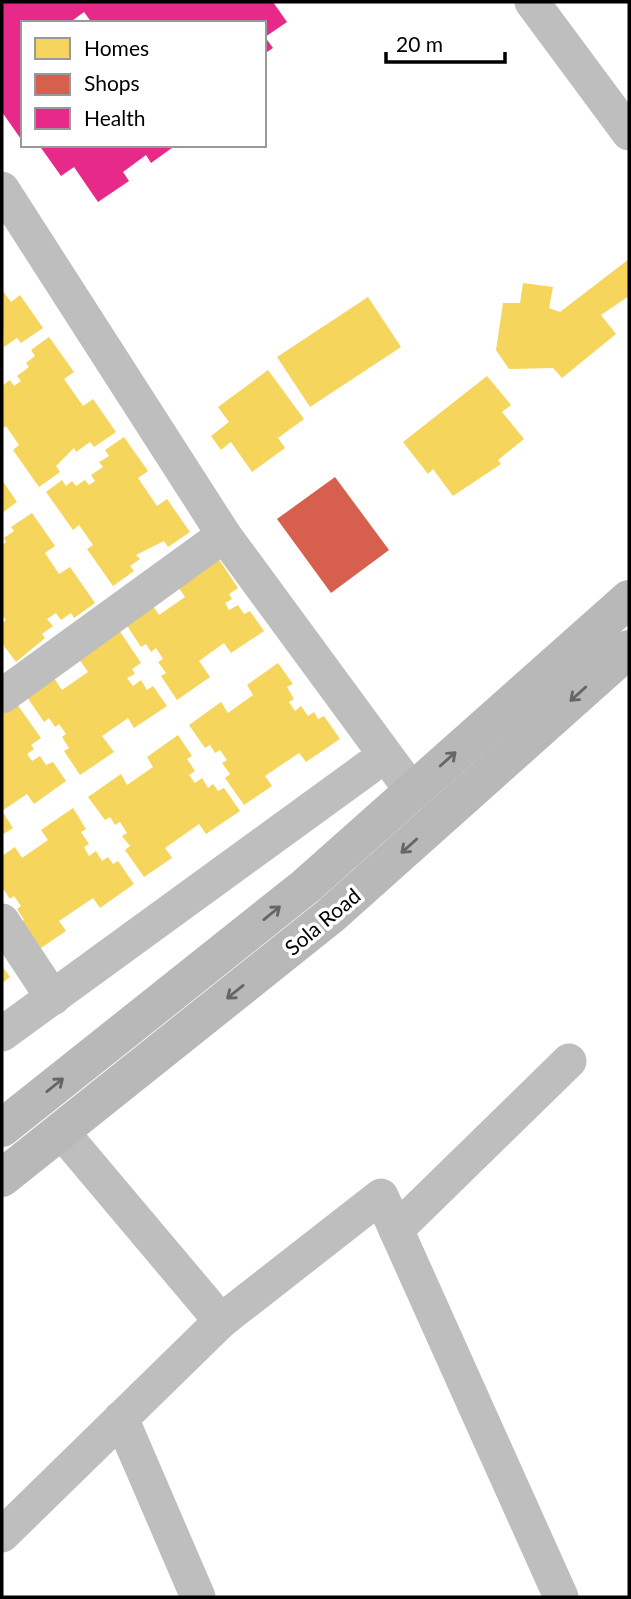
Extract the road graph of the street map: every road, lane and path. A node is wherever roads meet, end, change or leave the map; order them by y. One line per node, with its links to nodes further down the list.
1 (541, 5): 2 (street)
2 (629, 133)
3 (2, 189): 4 (street)
4 (224, 535): 7 (street); 9 (street)
5 (629, 599): 9 (main road, Sola Road, one-way to 5)
6 (629, 649): 15 (main road, Sola Road, one-way to 15)
7 (6, 685)
8 (369, 767): 11 (street)
9 (412, 791): 14 (main road, Sola Road, one-way to 9)
10 (2, 921): 11 (street)
11 (53, 998): 12 (street)
12 (2, 1034)
13 (569, 1061): 17 (street)
14 (2, 1128)
15 (61, 1131): 16 (main road, Sola Road); 18 (street)
16 (2, 1178)
17 (396, 1230): 18 (street); 22 (street)
18 (221, 1321): 19 (street)
19 (121, 1418): 20 (street); 21 (street)
20 (2, 1535)
21 (198, 1597)
22 (561, 1597)

